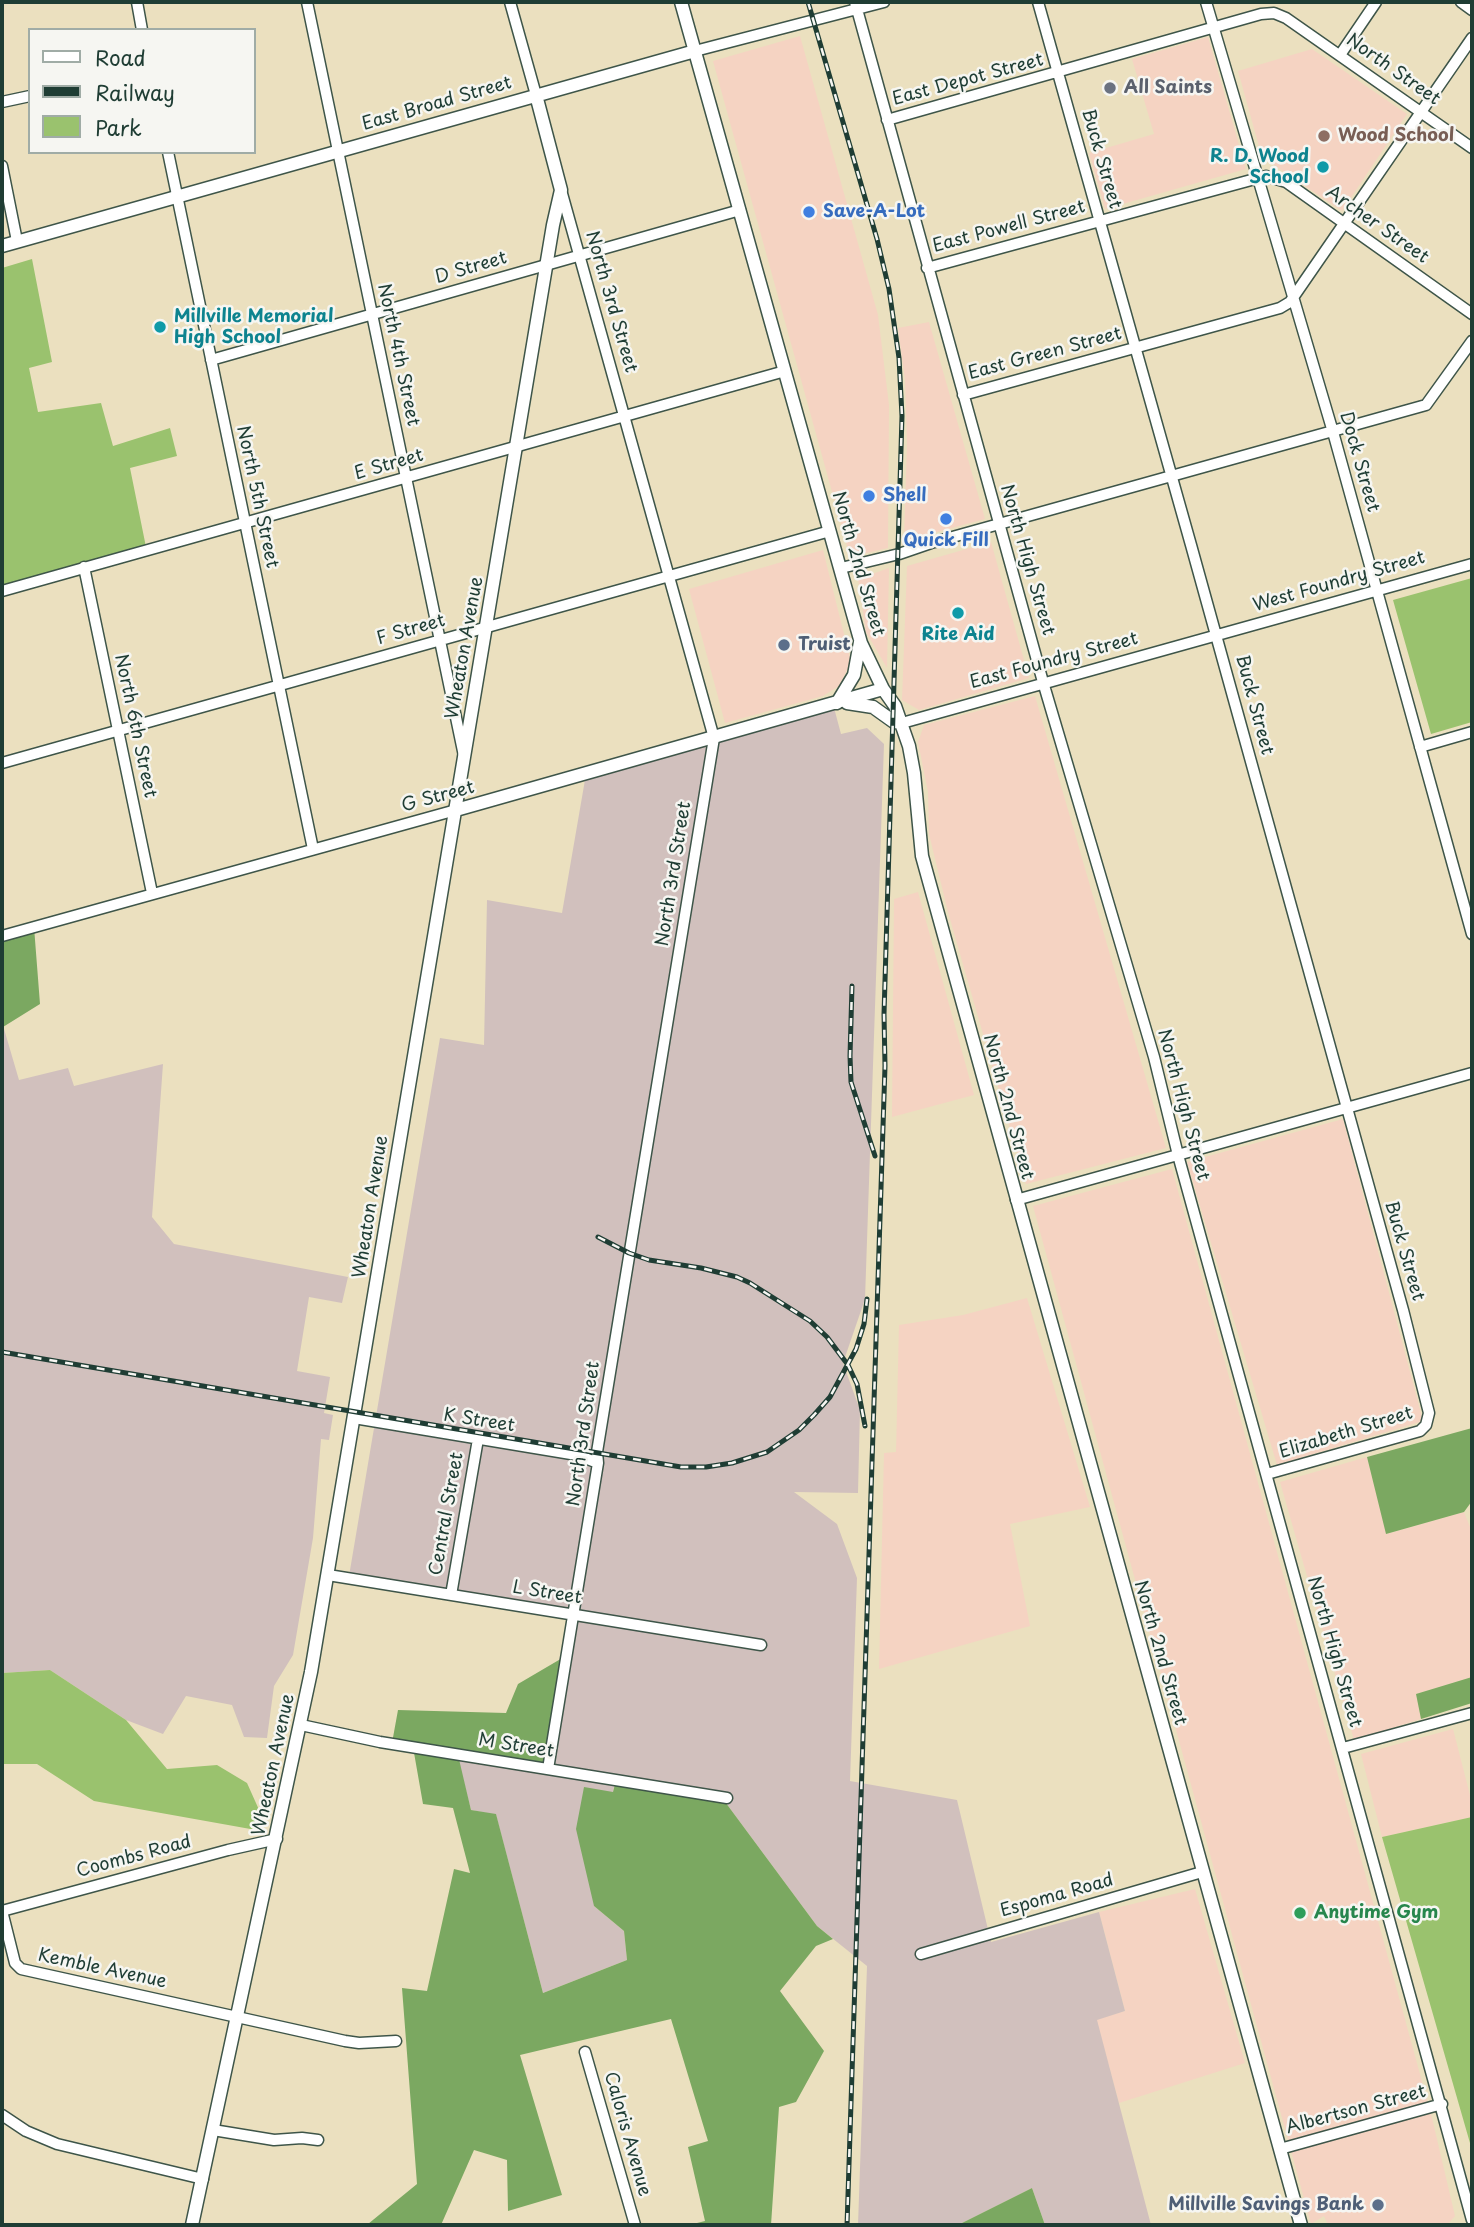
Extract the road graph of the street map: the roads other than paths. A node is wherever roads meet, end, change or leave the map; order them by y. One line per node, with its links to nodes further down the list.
1 (136, 2): 13 (street)
2 (307, 2): 25 (street, North 4th Street)
3 (510, 2): 19 (street, North 3rd Street)
4 (681, 2): 16 (main road, North 2nd Street)
5 (884, 2): 10 (street, East Broad Street)
6 (1038, 2): 18 (street, Buck Street)
7 (1206, 2): 14 (street, Dock Street)
8 (1376, 2): 17 (street)
9 (1461, 2): 11 (street)
10 (856, 5): 16 (street, East Broad Street); 23 (street, North High Street)
11 (1472, 9)
12 (1292, 22): 14 (street, East Depot Street); 17 (street, North Street)
13 (142, 28)
14 (1213, 29): 18 (street, East Depot Street); 28 (street, Dock Street)
15 (1472, 38): 22 (street)
16 (695, 51): 19 (main road, East Broad Street); 31 (main road, North 2nd Street)
17 (1339, 55): 22 (street, North Street)
18 (1059, 73): 23 (street, East Depot Street); 32 (street, Buck Street)
19 (536, 94): 25 (main road, East Broad Street); 29 (main road, North 3rd Street)
20 (28, 96): 21 (street)
21 (2, 102)
22 (1421, 111): 24 (street, North Street); 33 (street)
23 (887, 120): 38 (street, North High Street)
24 (1472, 148)
25 (338, 151): 30 (main road, East Broad Street); 40 (street, North 4th Street)
26 (168, 154): 30 (street, North 5th Street)
27 (2, 166): 34 (street)
28 (1257, 177): 32 (street, East Powell Street); 33 (street, Archer Street); 39 (street, Dock Street)
29 (561, 190): 36 (street, North 3rd Street); 37 (main road, Wheaton Avenue)
30 (177, 196): 34 (main road, East Broad Street); 44 (street, North 5th Street)
31 (740, 210): 36 (street, D Street); 45 (main road, North 2nd Street)
32 (1100, 220): 38 (street, East Powell Street); 43 (street, Buck Street)
33 (1343, 223): 39 (street); 41 (street, Archer Street)
34 (17, 241): 35 (main road, East Broad Street)
35 (2, 246)
36 (580, 256): 37 (street, D Street); 47 (street, North 3rd Street)
37 (547, 265): 40 (street, D Street); 49 (main road, Wheaton Avenue)
38 (927, 268): 46 (street, North High Street)
39 (1294, 299): 43 (street, East Green Street); 48 (street, Dock Street)
40 (372, 314): 44 (street, D Street); 51 (street, North 4th Street)
41 (1472, 314)
42 (1472, 341): 48 (street)
43 (1136, 347): 46 (street, East Green Street); 50 (street, Buck Street)
44 (211, 360): 52 (street, North 5th Street)
45 (785, 370): 47 (street, E Street); 54 (main road, North 2nd Street)
46 (963, 395): 53 (street, North High Street)
47 (625, 416): 49 (street, E Street); 58 (street, North 3rd Street)
48 (1333, 432): 50 (street); 59 (street, Dock Street)
49 (517, 447): 51 (street, E Street); 61 (main road, Wheaton Avenue)
50 (1172, 477): 53 (street); 62 (street, Buck Street)
51 (406, 478): 52 (street, E Street); 64 (street, North 4th Street)
52 (245, 523): 56 (street, E Street); 66 (street, North 5th Street)
53 (999, 524): 57 (street); 65 (street, North High Street)
54 (830, 531): 57 (main road, North 2nd Street); 58 (street, F Street)
55 (1472, 564): 59 (street, West Foundry Street)
56 (84, 567): 60 (street, E Street); 70 (street, North 6th Street)
57 (841, 568): 63 (main road, North 2nd Street)
58 (669, 577): 61 (street, F Street); 72 (street, North 3rd Street)
59 (1377, 589): 62 (street, West Foundry Street); 73 (street, Dock Street)
60 (2, 591)
61 (486, 628): 64 (street, F Street); 74 (main road, Wheaton Avenue)
62 (1216, 634): 65 (street, East Foundry Street); 82 (street, Buck Street)
63 (860, 639): 67 (main road, North 2nd Street); 68 (main road)
64 (439, 641): 66 (street, F Street); 74 (street, North 4th Street)
65 (1043, 682): 69 (street, East Foundry Street); 83 (street, North High Street)
66 (279, 686): 70 (street, F Street); 77 (street, North 5th Street)
67 (883, 690): 68 (main road, G Street); 69 (main road, North 2nd Street)
68 (836, 703): 69 (main road); 72 (main road, G Street)
69 (902, 723): 84 (main road, North 2nd Street)
70 (118, 730): 75 (street, F Street); 78 (street, North 6th Street)
71 (1472, 733): 73 (street)
72 (714, 738): 76 (main road, G Street); 88 (street, North 3rd Street)
73 (1420, 747): 79 (street, Dock Street)
74 (464, 757): 76 (main road, Wheaton Avenue)
75 (2, 763)
76 (456, 810): 77 (street, G Street); 85 (main road, Wheaton Avenue)
77 (313, 849): 78 (street, G Street)
78 (152, 893): 80 (street, G Street)
79 (1472, 934)
80 (2, 936)
81 (1472, 1073): 82 (street)
82 (1346, 1107): 83 (street); 86 (street, Buck Street)
83 (1178, 1155): 84 (street); 89 (street, North High Street)
84 (1016, 1200): 100 (main road, North 2nd Street)
85 (354, 1418): 87 (street, K Street); 90 (main road, Wheaton Avenue)
86 (1429, 1418): 89 (street, Elizabeth Street)
87 (478, 1439): 88 (street, K Street); 91 (street, Central Street)
88 (598, 1463): 92 (street, North 3rd Street)
89 (1267, 1475): 96 (street, North High Street)
90 (328, 1575): 91 (street, L Street); 95 (main road, Wheaton Avenue)
91 (451, 1595): 92 (street, L Street)
92 (574, 1615): 93 (street, L Street); 97 (street, North 3rd Street)
93 (761, 1645)
94 (1472, 1713): 96 (street)
95 (300, 1725): 97 (street, M Street); 99 (main road, Wheaton Avenue)
96 (1343, 1748): 106 (street, North High Street)
97 (548, 1769): 98 (street, M Street)
98 (727, 1798)
99 (276, 1839): 101 (street, Coombs Road); 103 (main road, Wheaton Avenue)
100 (1202, 1872): 102 (street, Espoma Road); 110 (main road, North 2nd Street)
101 (2, 1911): 103 (street, Kemble Avenue)
102 (921, 1954)
103 (237, 2017): 104 (street); 108 (main road, Wheaton Avenue)
104 (396, 2041)
105 (585, 2052): 114 (street, Caloris Avenue)
106 (1442, 2104): 110 (street, Albertson Street); 112 (street, North High Street)
107 (2, 2115): 111 (street)
108 (213, 2130): 109 (street); 111 (main road, Wheaton Avenue)
109 (318, 2140)
110 (1280, 2149): 115 (main road, North 2nd Street)
111 (203, 2179): 113 (main road, Wheaton Avenue)
112 (1472, 2220)
113 (192, 2225)
114 (635, 2225)
115 (1301, 2225)

